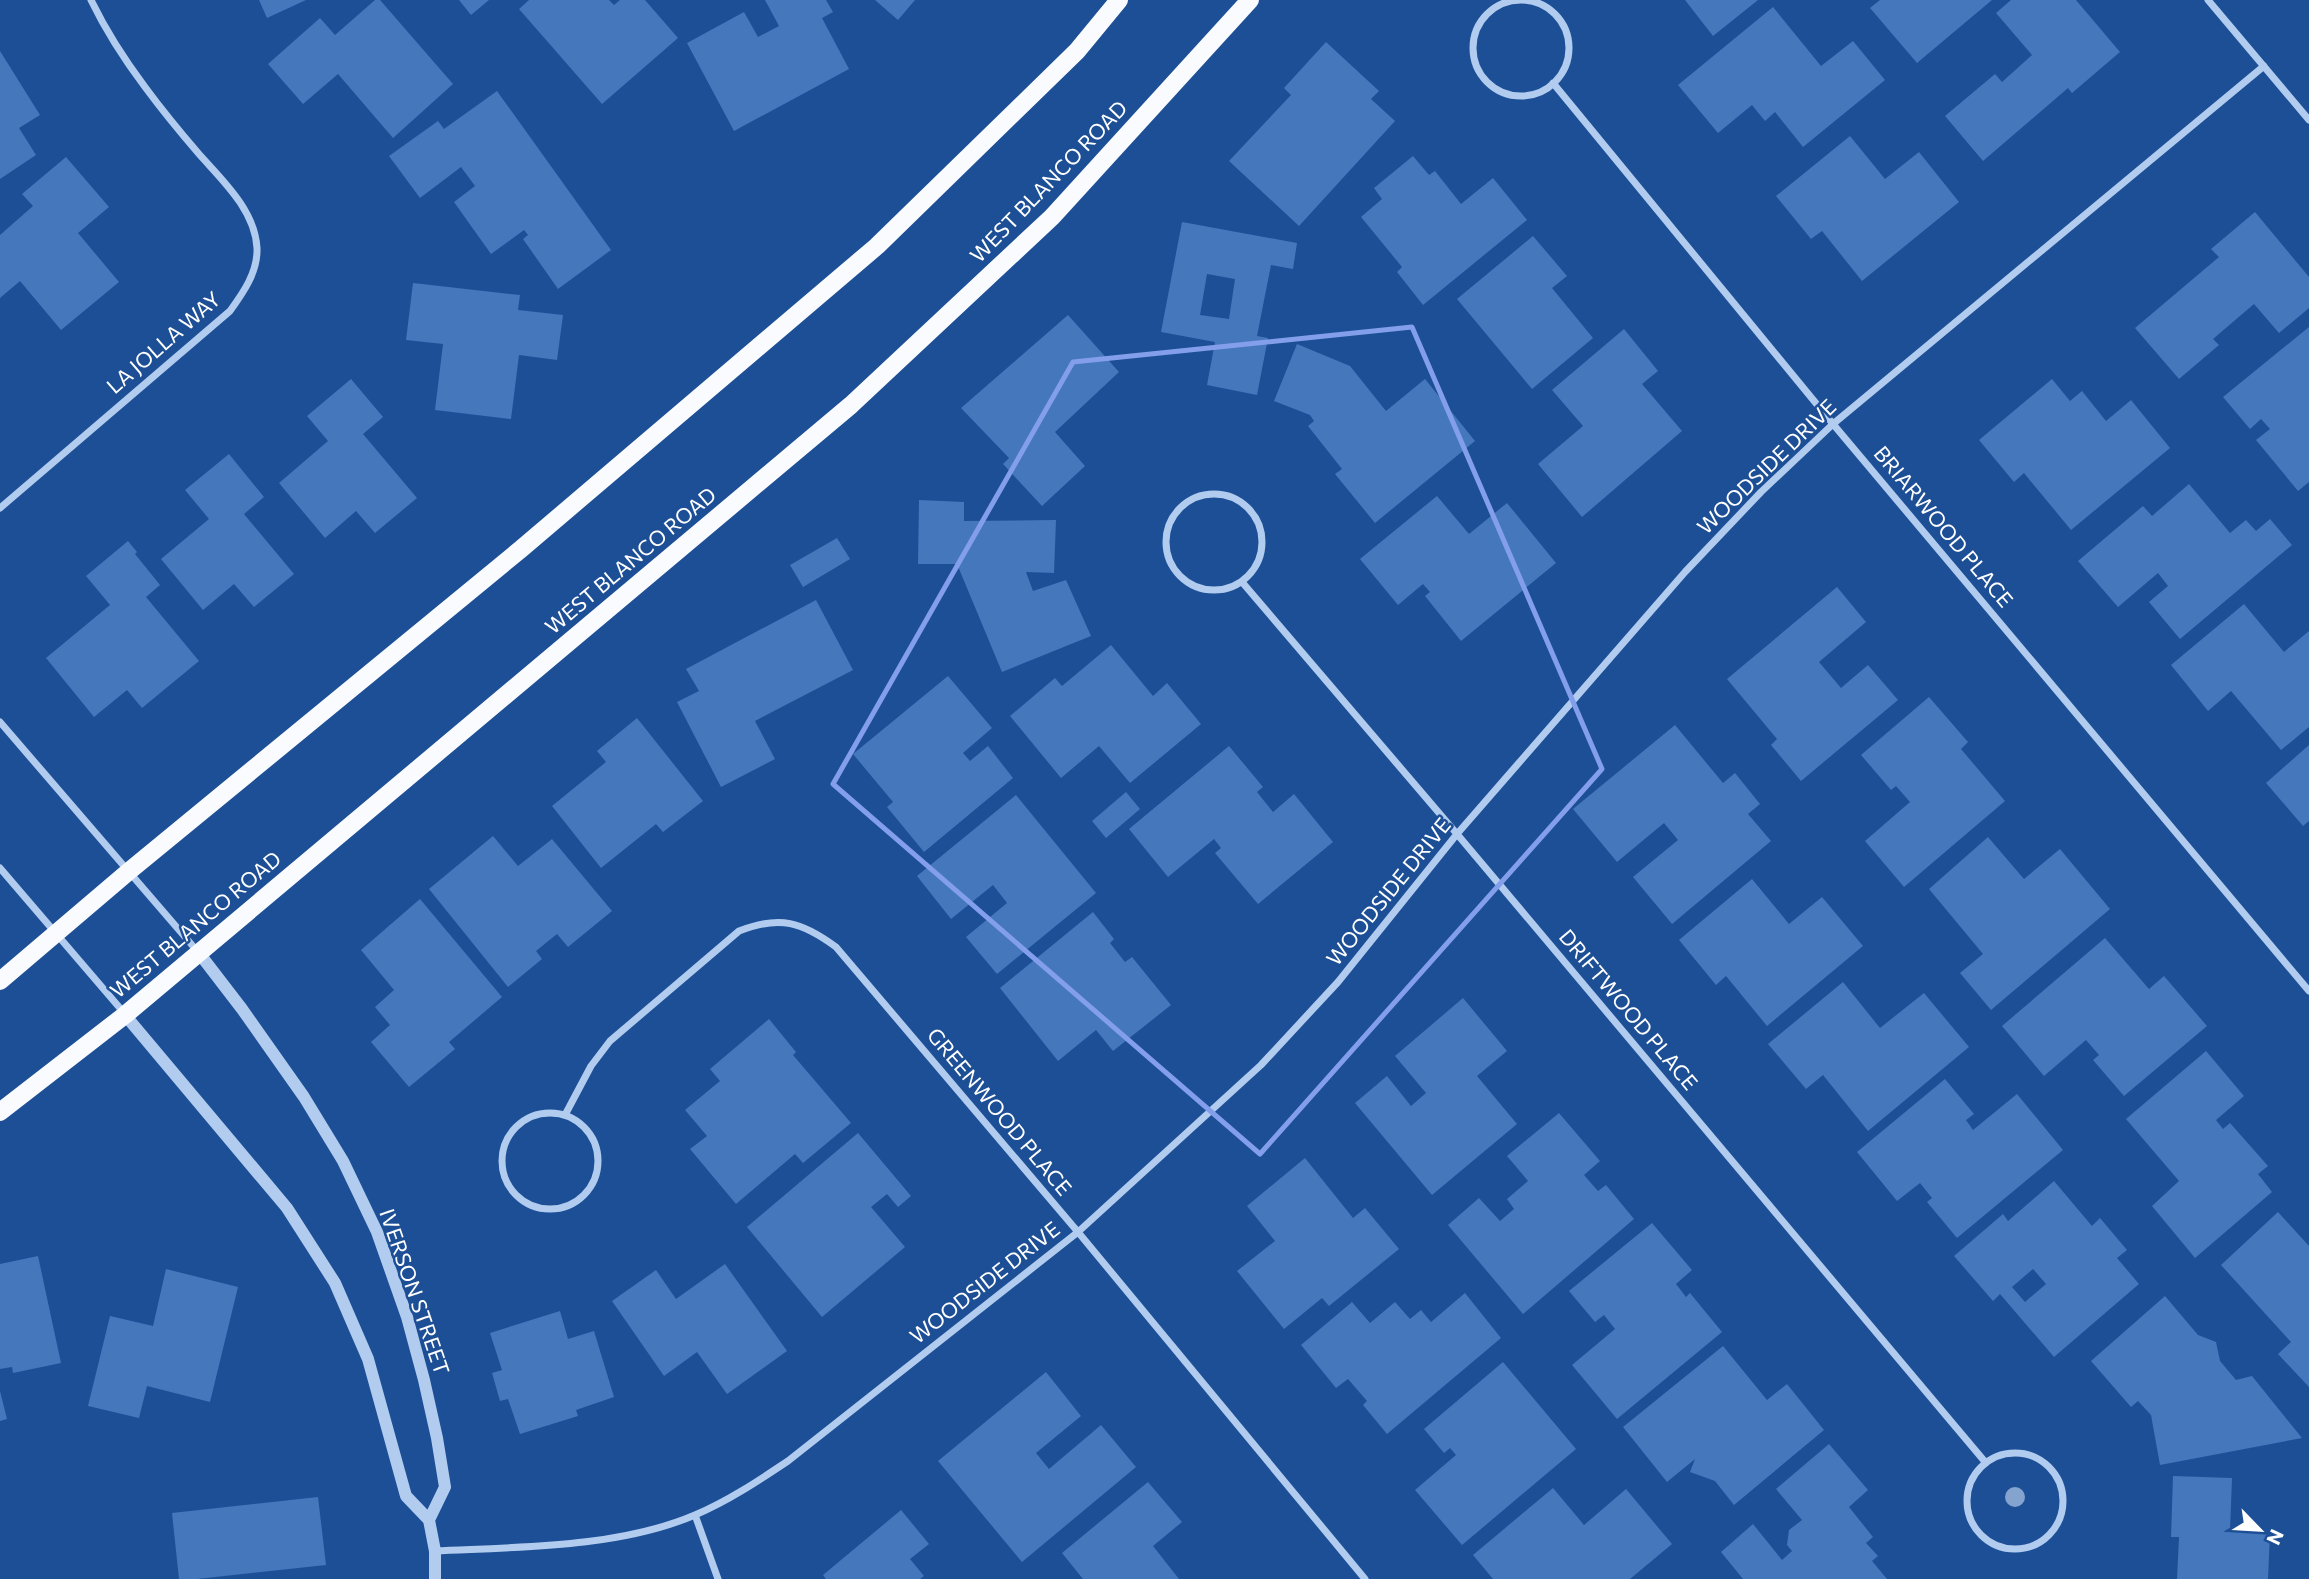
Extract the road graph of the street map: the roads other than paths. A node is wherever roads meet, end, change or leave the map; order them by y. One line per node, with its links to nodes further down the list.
1 (91, 0): 9 (street, LA JOLLA WAY)
2 (1119, 0): 14 (main road)
3 (1250, 0): 16 (main road, WEST BLANCO ROAD)
4 (2208, 0): 5 (street)
5 (2264, 66): 7 (street); 8 (street, WOODSIDE DRIVE)
6 (1553, 83): 6 (street); 8 (street, BRIARWOOD PLACE)
7 (2309, 120)
8 (1833, 424): 12 (street, WOODSIDE DRIVE); 18 (street, BRIARWOOD PLACE)
9 (0, 508)
10 (1241, 582): 10 (street); 12 (street, DRIFTWOOD PLACE)
11 (0, 722): 14 (street)
12 (1457, 834): 22 (street, WOODSIDE DRIVE); 23 (street, DRIFTWOOD PLACE)
13 (0, 868): 15 (street)
14 (128, 872): 15 (main road); 16 (street)
15 (55, 934): 17 (main road); 19 (street)
16 (199, 953): 19 (main road, WEST BLANCO ROAD); 25 (street, IVERSON STREET)
17 (0, 981)
18 (2309, 991)
19 (125, 1015): 20 (main road, WEST BLANCO ROAD); 25 (street)
20 (0, 1112)
21 (565, 1115): 21 (street); 22 (street, GREENWOOD PLACE)
22 (1078, 1232): 24 (street, WOODSIDE DRIVE); 29 (street, GREENWOOD PLACE)
23 (1986, 1463): 23 (street)
24 (695, 1515): 26 (street, WOODSIDE DRIVE); 28 (street)
25 (429, 1520): 26 (street)
26 (435, 1551): 27 (street)
27 (435, 1579)
28 (718, 1579)
29 (1365, 1579)

